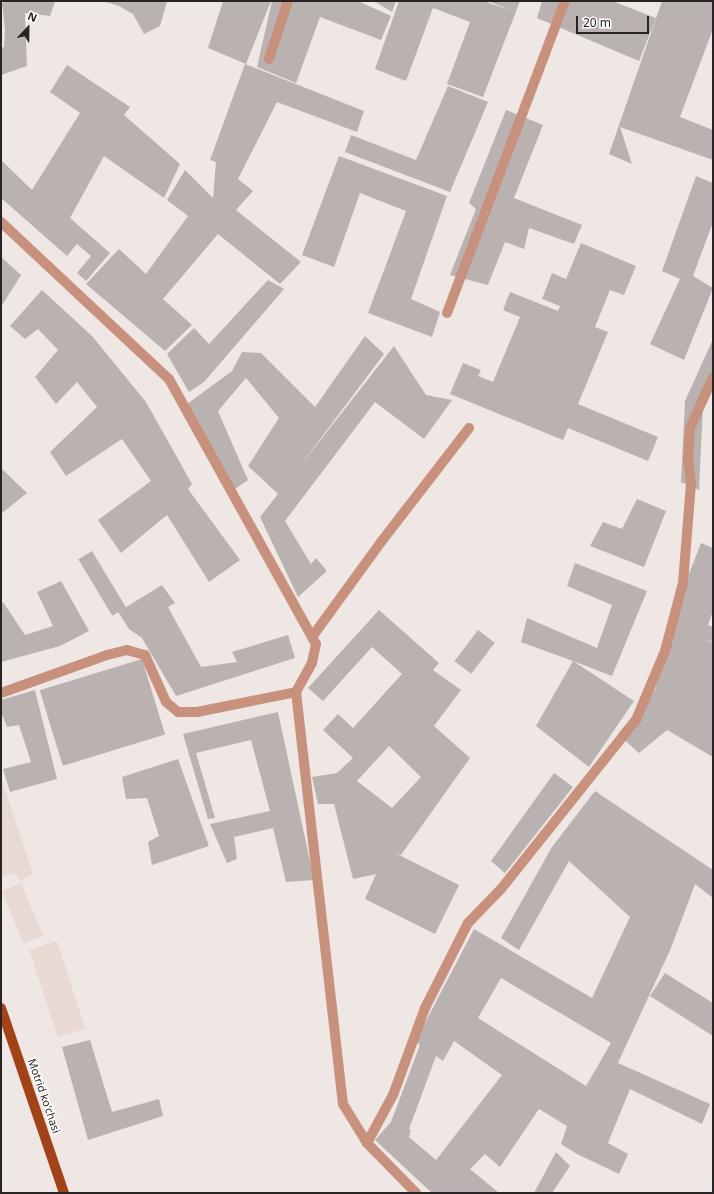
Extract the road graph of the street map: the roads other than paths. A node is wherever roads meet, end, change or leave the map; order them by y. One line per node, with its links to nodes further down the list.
1 (288, 1): 3 (street)
2 (565, 1): 5 (street)
3 (269, 59)
4 (1, 222): 8 (street)
5 (447, 313)
6 (713, 377): 12 (street)
7 (469, 428): 8 (street)
8 (312, 637): 9 (street)
9 (296, 692): 10 (street); 12 (street)
10 (1, 693)
11 (1, 1008): 13 (main road, Motrid ko'chasi)
12 (367, 1143): 14 (street)
13 (64, 1193)
14 (416, 1193)

